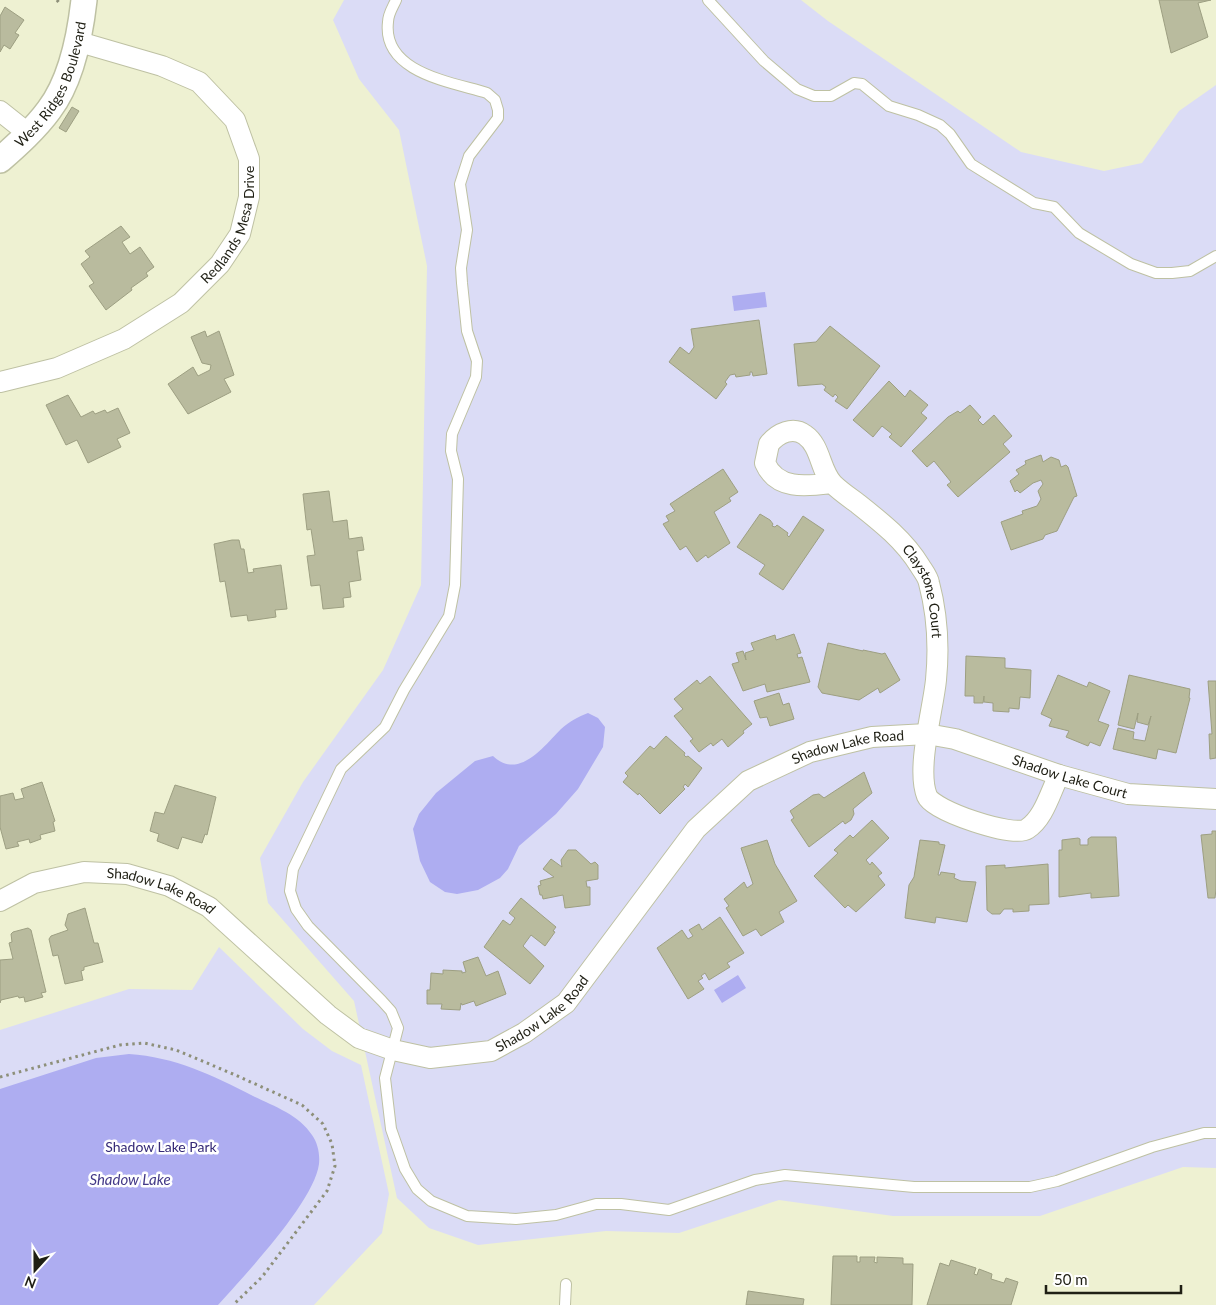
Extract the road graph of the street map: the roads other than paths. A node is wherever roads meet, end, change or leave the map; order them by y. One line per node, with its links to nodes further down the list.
1 (84, 0): 4 (street, West Ridges Boulevard)
2 (396, 0): 15 (lane)
3 (708, 0): 8 (lane)
4 (76, 41): 6 (street, West Ridges Boulevard); 9 (street, Redlands Mesa Drive)
5 (0, 111): 6 (street)
6 (29, 134): 7 (street, West Ridges Boulevard)
7 (0, 160)
8 (1216, 256)
9 (0, 382)
10 (832, 483): 11 (street, Claystone Court)
11 (927, 734): 12 (street, Shadow Lake Court); 12 (street, Claystone Court); 15 (street, Shadow Lake Road)
12 (1059, 775): 13 (street, Shadow Lake Court)
13 (1216, 799)
14 (0, 901): 15 (street, Shadow Lake Road)
15 (393, 1050): 16 (lane)
16 (1216, 1133)
17 (566, 1284): 18 (lane)
18 (565, 1305)

